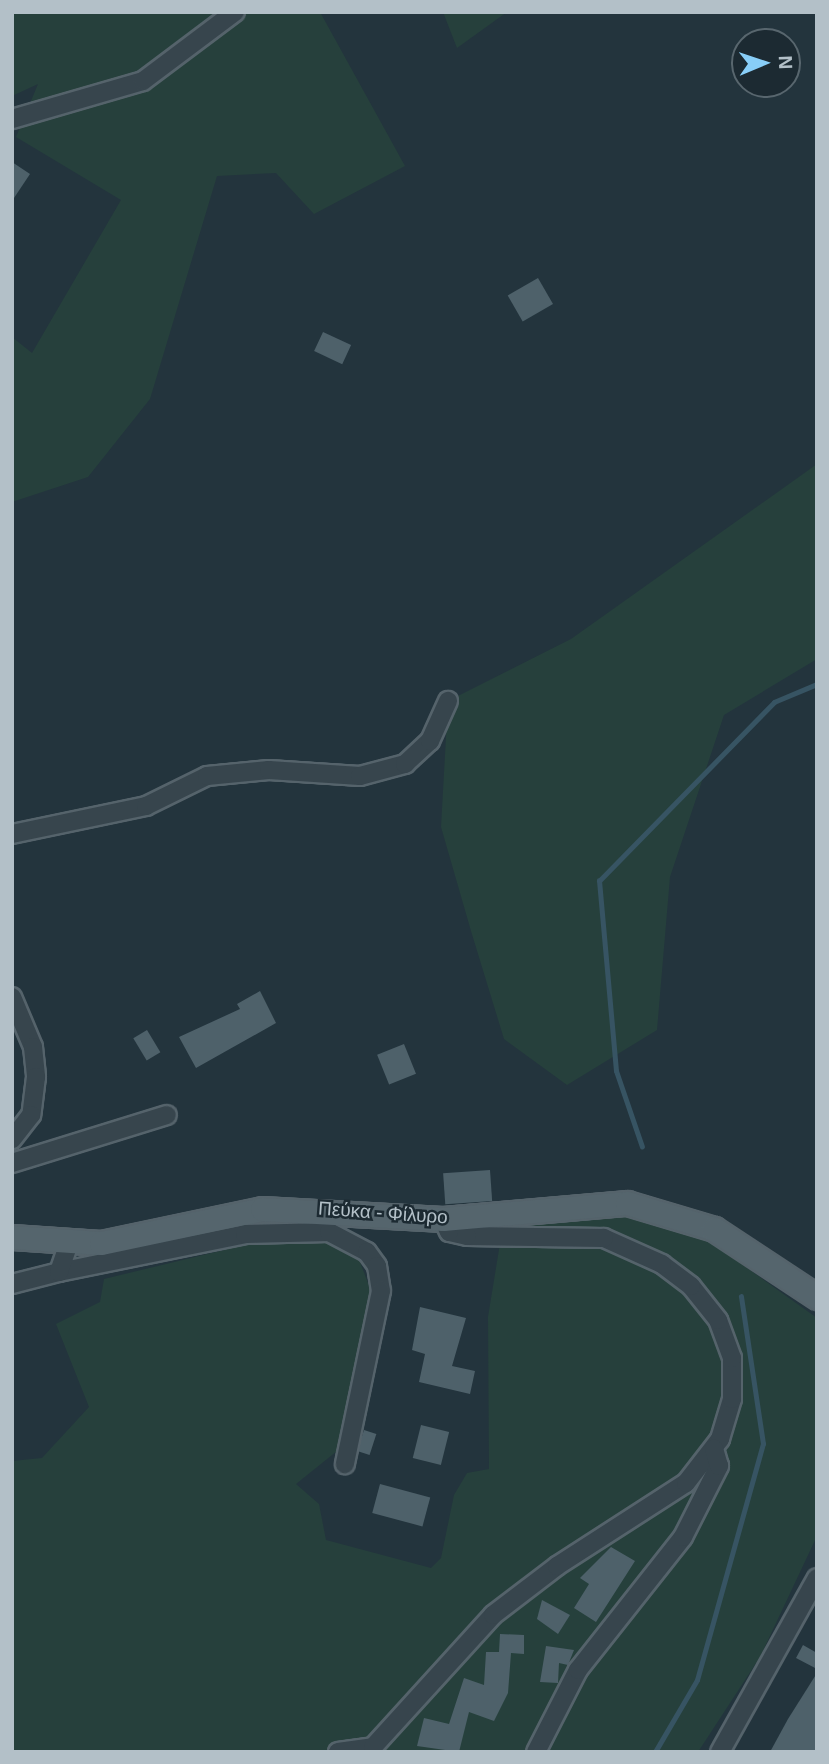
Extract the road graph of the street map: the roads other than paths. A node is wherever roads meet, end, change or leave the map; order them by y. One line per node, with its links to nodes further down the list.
1 (235, 12): 2 (street)
2 (12, 119)
3 (448, 701): 4 (street)
4 (12, 834)
5 (12, 998): 7 (street)
6 (167, 1115): 8 (street)
7 (12, 1139)
8 (12, 1163)
9 (443, 1219): 11 (main road, Πεύκα - Φίλυρο); 14 (main road, Πεύκα - Φίλυρο); 15 (street)
10 (12, 1237): 11 (main road, Πεύκα - Φίλυρο)
11 (69, 1243): 12 (street)
12 (59, 1272): 13 (street); 16 (street)
13 (12, 1284)
14 (817, 1297)
15 (714, 1449): 18 (street); 20 (street)
16 (345, 1464)
17 (817, 1578): 21 (street)
18 (381, 1749): 19 (street)
19 (338, 1752)
20 (537, 1752)
21 (720, 1752)

